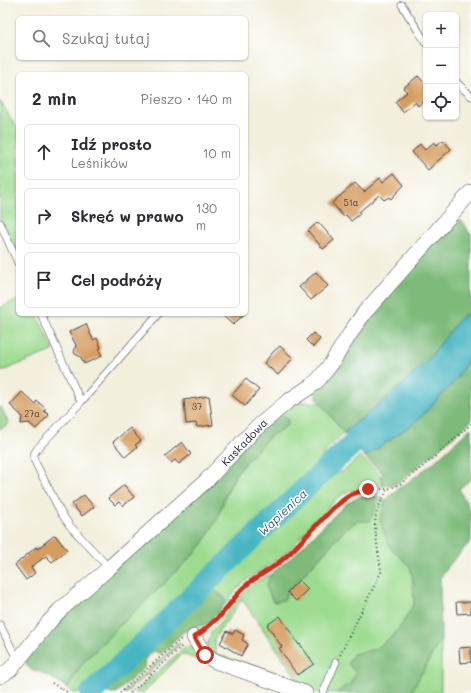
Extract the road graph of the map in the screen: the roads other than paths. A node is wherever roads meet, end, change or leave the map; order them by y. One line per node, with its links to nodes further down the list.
1 (402, 5): 2 (lane)
2 (423, 38)
3 (458, 84): 4 (lane)
4 (471, 96)
5 (471, 192): 11 (street, Kaskadowa)
6 (0, 223): 7 (lane)
7 (16, 259)
8 (42, 316): 10 (lane)
9 (156, 316): 10 (lane)
10 (81, 402): 11 (lane)
11 (109, 568): 14 (street, Kaskadowa)
12 (0, 625): 14 (lane)
13 (194, 637): 17 (street)
14 (18, 661): 16 (street, Kaskadowa)
15 (336, 662): 18 (lane)
16 (0, 676)
17 (305, 693)
18 (323, 693)

